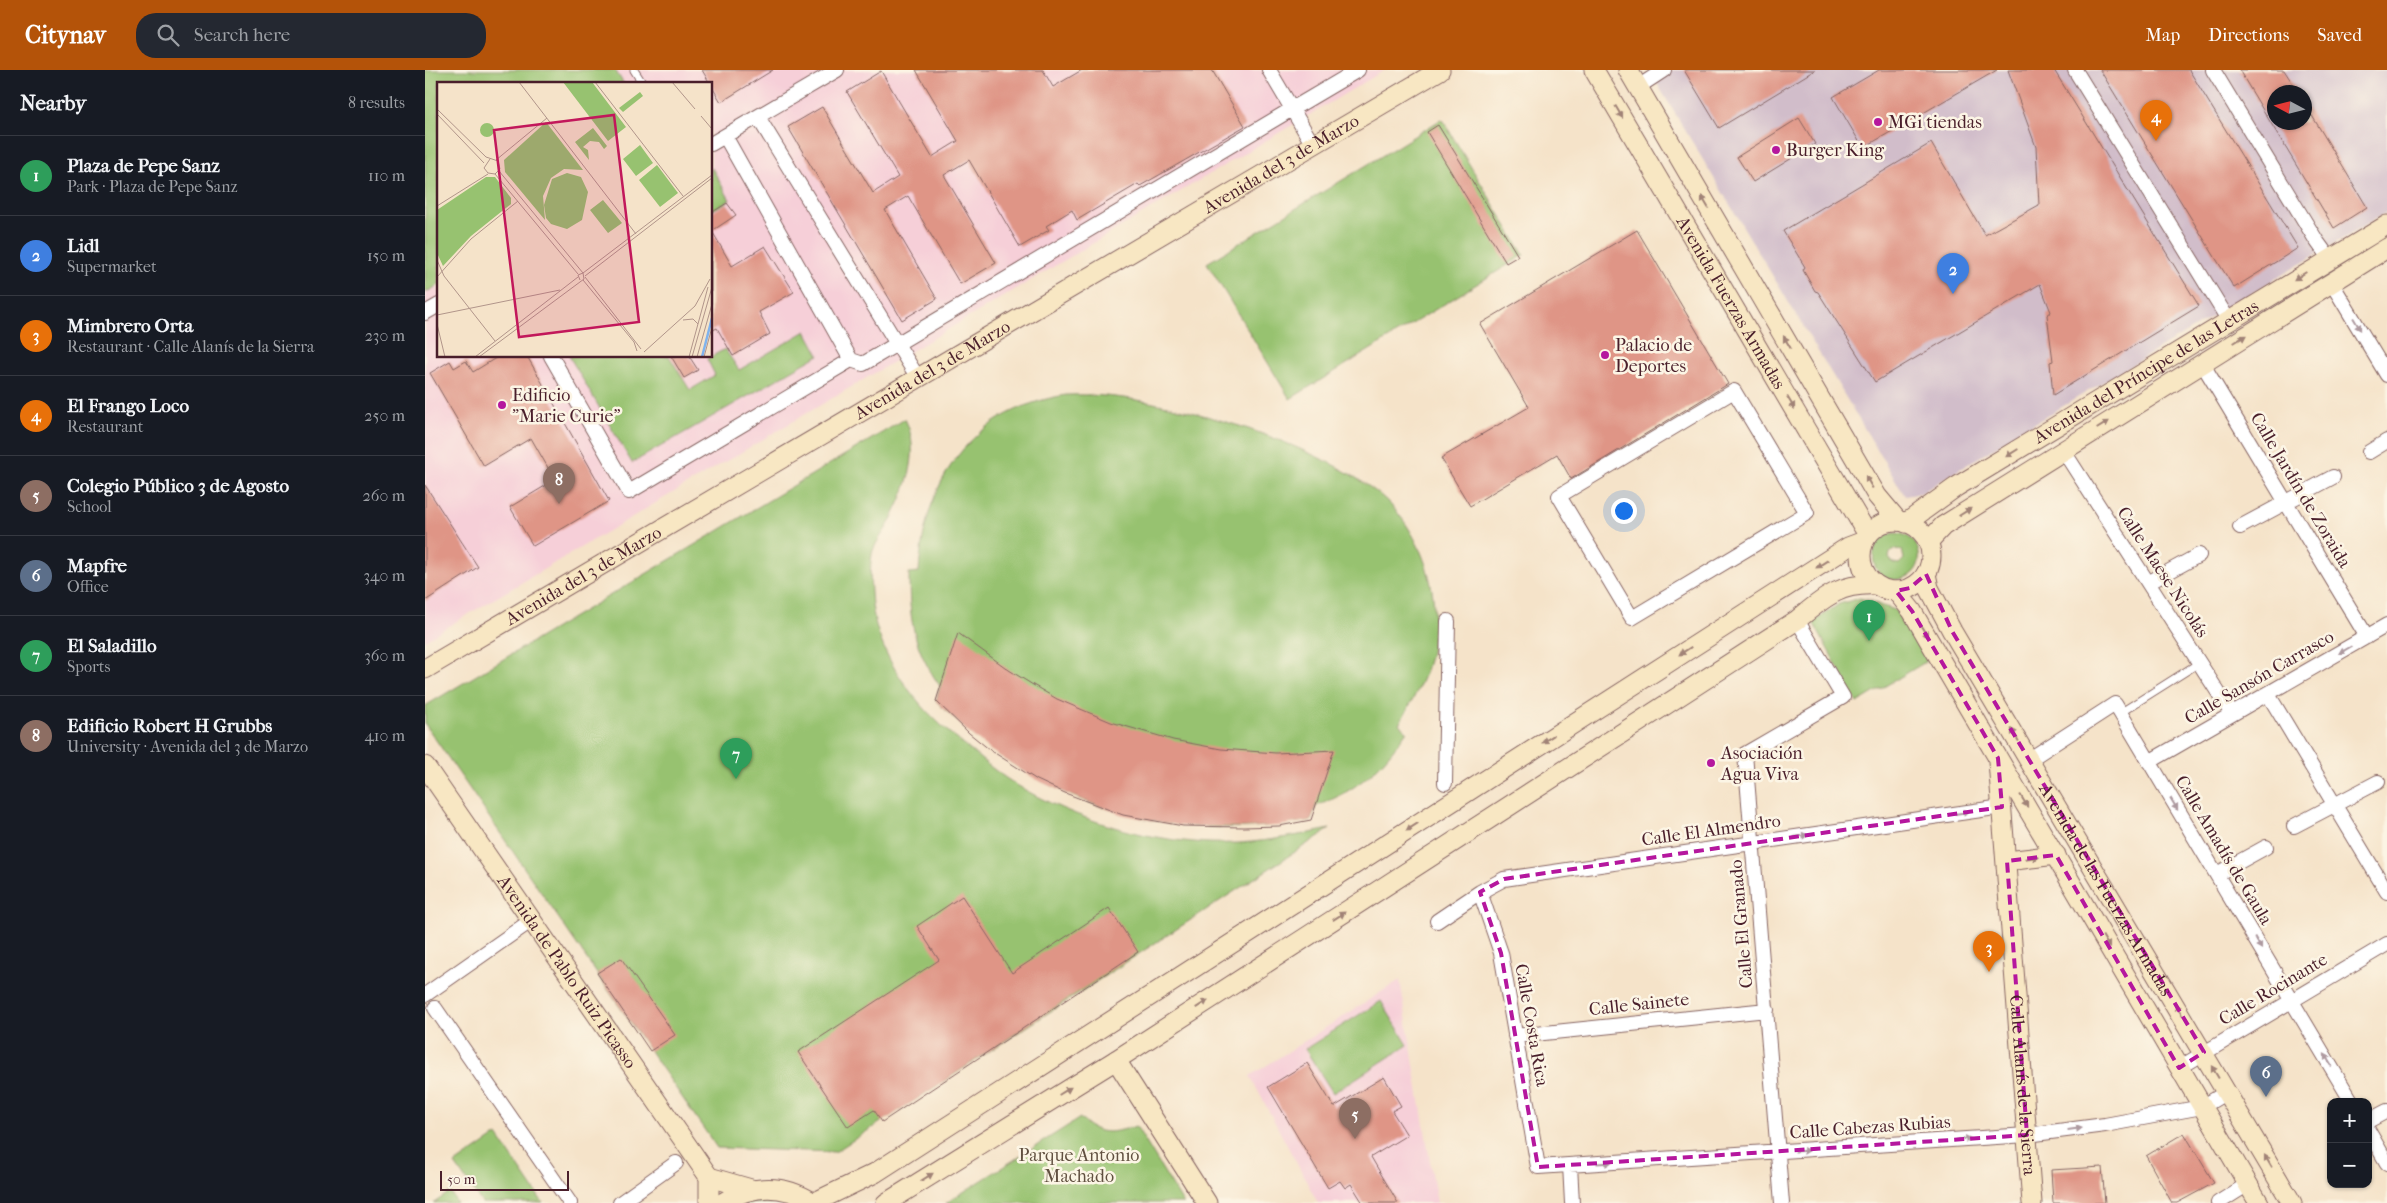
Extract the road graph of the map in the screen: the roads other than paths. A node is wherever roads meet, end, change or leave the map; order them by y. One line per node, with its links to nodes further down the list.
1 (634, 70): 12 (lane)
2 (837, 70): 11 (street)
3 (1269, 70): 14 (street)
4 (1358, 70): 14 (street)
5 (1440, 70): 18 (street, Avenida del 3 de Marzo)
6 (1594, 70): 40 (street, Avenida Fuerzas Armadas, one-way to 40)
7 (1628, 70): 13 (street, Avenida Fuerzas Armadas)
8 (1664, 70): 13 (street)
9 (2075, 70): 25 (street)
10 (2213, 70): 21 (street)
11 (822, 74): 15 (street)
12 (642, 82)
13 (1637, 87): 38 (street, Avenida Fuerzas Armadas, one-way to 13)
14 (1292, 109): 18 (street); 26 (street)
15 (758, 116): 16 (street); 26 (street)
16 (725, 136): 17 (street); 28 (street)
17 (713, 143)
18 (1313, 145): 31 (street, Avenida del 3 de Marzo)
19 (2387, 225): 21 (street, Avenida del Príncipe de las Letras)
20 (2387, 248): 22 (street, Avenida del Príncipe de las Letras)
21 (2329, 258): 25 (street, Avenida del Príncipe de las Letras, one-way to 25)
22 (2331, 282): 29 (street, Avenida del Príncipe de las Letras, one-way to 22); 30 (street, one-way to 30)
23 (437, 306): 24 (street)
24 (425, 313)
25 (2229, 321): 38 (street, Avenida del Príncipe de las Letras, one-way to 38)
26 (897, 344): 28 (street); 31 (street)
27 (552, 358): 28 (street)
28 (851, 360)
29 (2201, 363): 33 (street, Avenida del Príncipe de las Letras, one-way to 29); 37 (street, Calle Jardín de Zoraida)
30 (2387, 374)
31 (918, 378): 52 (street, Avenida del 3 de Marzo)
32 (2387, 441): 34 (street)
33 (2063, 450): 41 (street, Avenida del Príncipe de las Letras, one-way to 33); 44 (street, Calle Maese Nicolás)
34 (2369, 452)
35 (2333, 477): 37 (street)
36 (1559, 496): 36 (street)
37 (2287, 502): 39 (street); 50 (street, Calle Jardín de Zoraida)
38 (1902, 522): 40 (street); 41 (street)
39 (2239, 527)
40 (1866, 538): 45 (street); 102 (street, one-way to 102)
41 (1928, 542): 43 (street)
42 (2199, 554): 44 (street)
43 (1926, 574): 46 (street); 57 (street, Avenida de las Fuerzas Armadas, one-way to 43)
44 (2148, 583): 51 (street, Calle Maese Nicolás)
45 (1876, 585): 46 (street); 47 (street)
46 (1896, 591): 56 (street, Avenida de las Fuerzas Armadas, one-way to 56)
47 (1797, 620): 65 (street, Calle El Granado); 81 (street, one-way to 47)
48 (1448, 621): 61 (street)
49 (2386, 627): 50 (street, Calle Sansón Carrasco)
50 (2367, 637): 53 (street, Calle Sansón Carrasco, one-way to 53)
51 (2199, 663): 54 (lane); 55 (street, Calle Maese Nicolás)
52 (425, 669)
53 (2268, 694): 55 (street, Calle Sansón Carrasco); 62 (street)
54 (2120, 713): 57 (street); 58 (street, Calle Amadís de Gaula)
55 (2232, 714): 58 (street, Calle Sansón Carrasco)
56 (1998, 758): 63 (street, Calle Alanís de la Sierra); 67 (street, Avenida de las Fuerzas Armadas, one-way to 67)
57 (2029, 759): 80 (street, Avenida de las Fuerzas Armadas, one-way to 57)
58 (2149, 762): 69 (street, Calle Amadís de Gaula, one-way to 69)
59 (425, 766): 72 (street, Avenida de Pablo Ruiz Picasso)
60 (2378, 782): 62 (street)
61 (1445, 783)
62 (2335, 804): 64 (street); 71 (street)
63 (2002, 807): 65 (street, Calle El Almendro, one-way to 63); 68 (street, Calle Alanís de la Sierra)
64 (2294, 826)
65 (1753, 843): 70 (street, Calle El Almendro); 78 (street, Calle El Granado)
66 (2266, 847): 69 (street)
67 (2057, 855): 68 (street, Avenida de las Fuerzas Armadas, one-way to 67); 82 (street, Avenida de las Fuerzas Armadas, one-way to 82)
68 (2007, 860): 88 (street, Calle Alanís de la Sierra)
69 (2217, 874): 76 (street, Calle Amadís de Gaula, one-way to 76)
70 (1480, 892): 73 (street, Calle El Almendro); 79 (street, Calle Costa Rica)
71 (2387, 892)
72 (532, 920): 75 (street); 95 (street, Avenida de Pablo Ruiz Picasso)
73 (1437, 921)
74 (2387, 944): 76 (street, Calle Rocinante)
75 (425, 995)
76 (2291, 999): 80 (street, Calle Rocinante); 84 (street, Calle Amadís de Gaula, one-way to 76)
77 (435, 1008): 98 (street)
78 (1767, 1010): 79 (street, Calle Sainete); 90 (street, Calle El Granado)
79 (1515, 1036): 94 (street, Calle Costa Rica)
80 (2204, 1052): 82 (street, Calle Rocinante); 83 (street, Avenida de las Fuerzas Armadas, one-way to 80)
81 (1116, 1060): 103 (street, one-way to 81); 104 (street)
82 (2179, 1068): 85 (street, Avenida de las Fuerzas Armadas)
83 (2227, 1092): 85 (street); 110 (street, Avenida de las Fuerzas Armadas, one-way to 83)
84 (2350, 1098)
85 (2202, 1107): 88 (street, Calle Cabezas Rubias, one-way to 85); 96 (street, Avenida de las Fuerzas Armadas)
86 (2387, 1111): 87 (street)
87 (2372, 1119)
88 (2027, 1135): 90 (street, Calle Cabezas Rubias, one-way to 88); 107 (street, Calle Alanís de la Sierra)
89 (2372, 1137): 91 (street)
90 (1779, 1152): 93 (street, Calle Cabezas Rubias, one-way to 90); 106 (street, Calle El Granado)
91 (2387, 1163)
92 (677, 1164): 99 (street)
93 (1570, 1165): 94 (street, Calle Cabezas Rubias); 105 (street)
94 (1538, 1168)
95 (709, 1177): 97 (street); 100 (street)
96 (2248, 1184): 108 (street); 109 (street, Avenida de las Fuerzas Armadas)
97 (751, 1189): 101 (street); 102 (street)
98 (570, 1203)
99 (620, 1203)
100 (709, 1203)
101 (722, 1203)
102 (813, 1203)
103 (886, 1203)
104 (1207, 1203)
105 (1572, 1203)
106 (1782, 1203)
107 (2032, 1203)
108 (2218, 1203)
109 (2259, 1203)
110 (2292, 1203)

